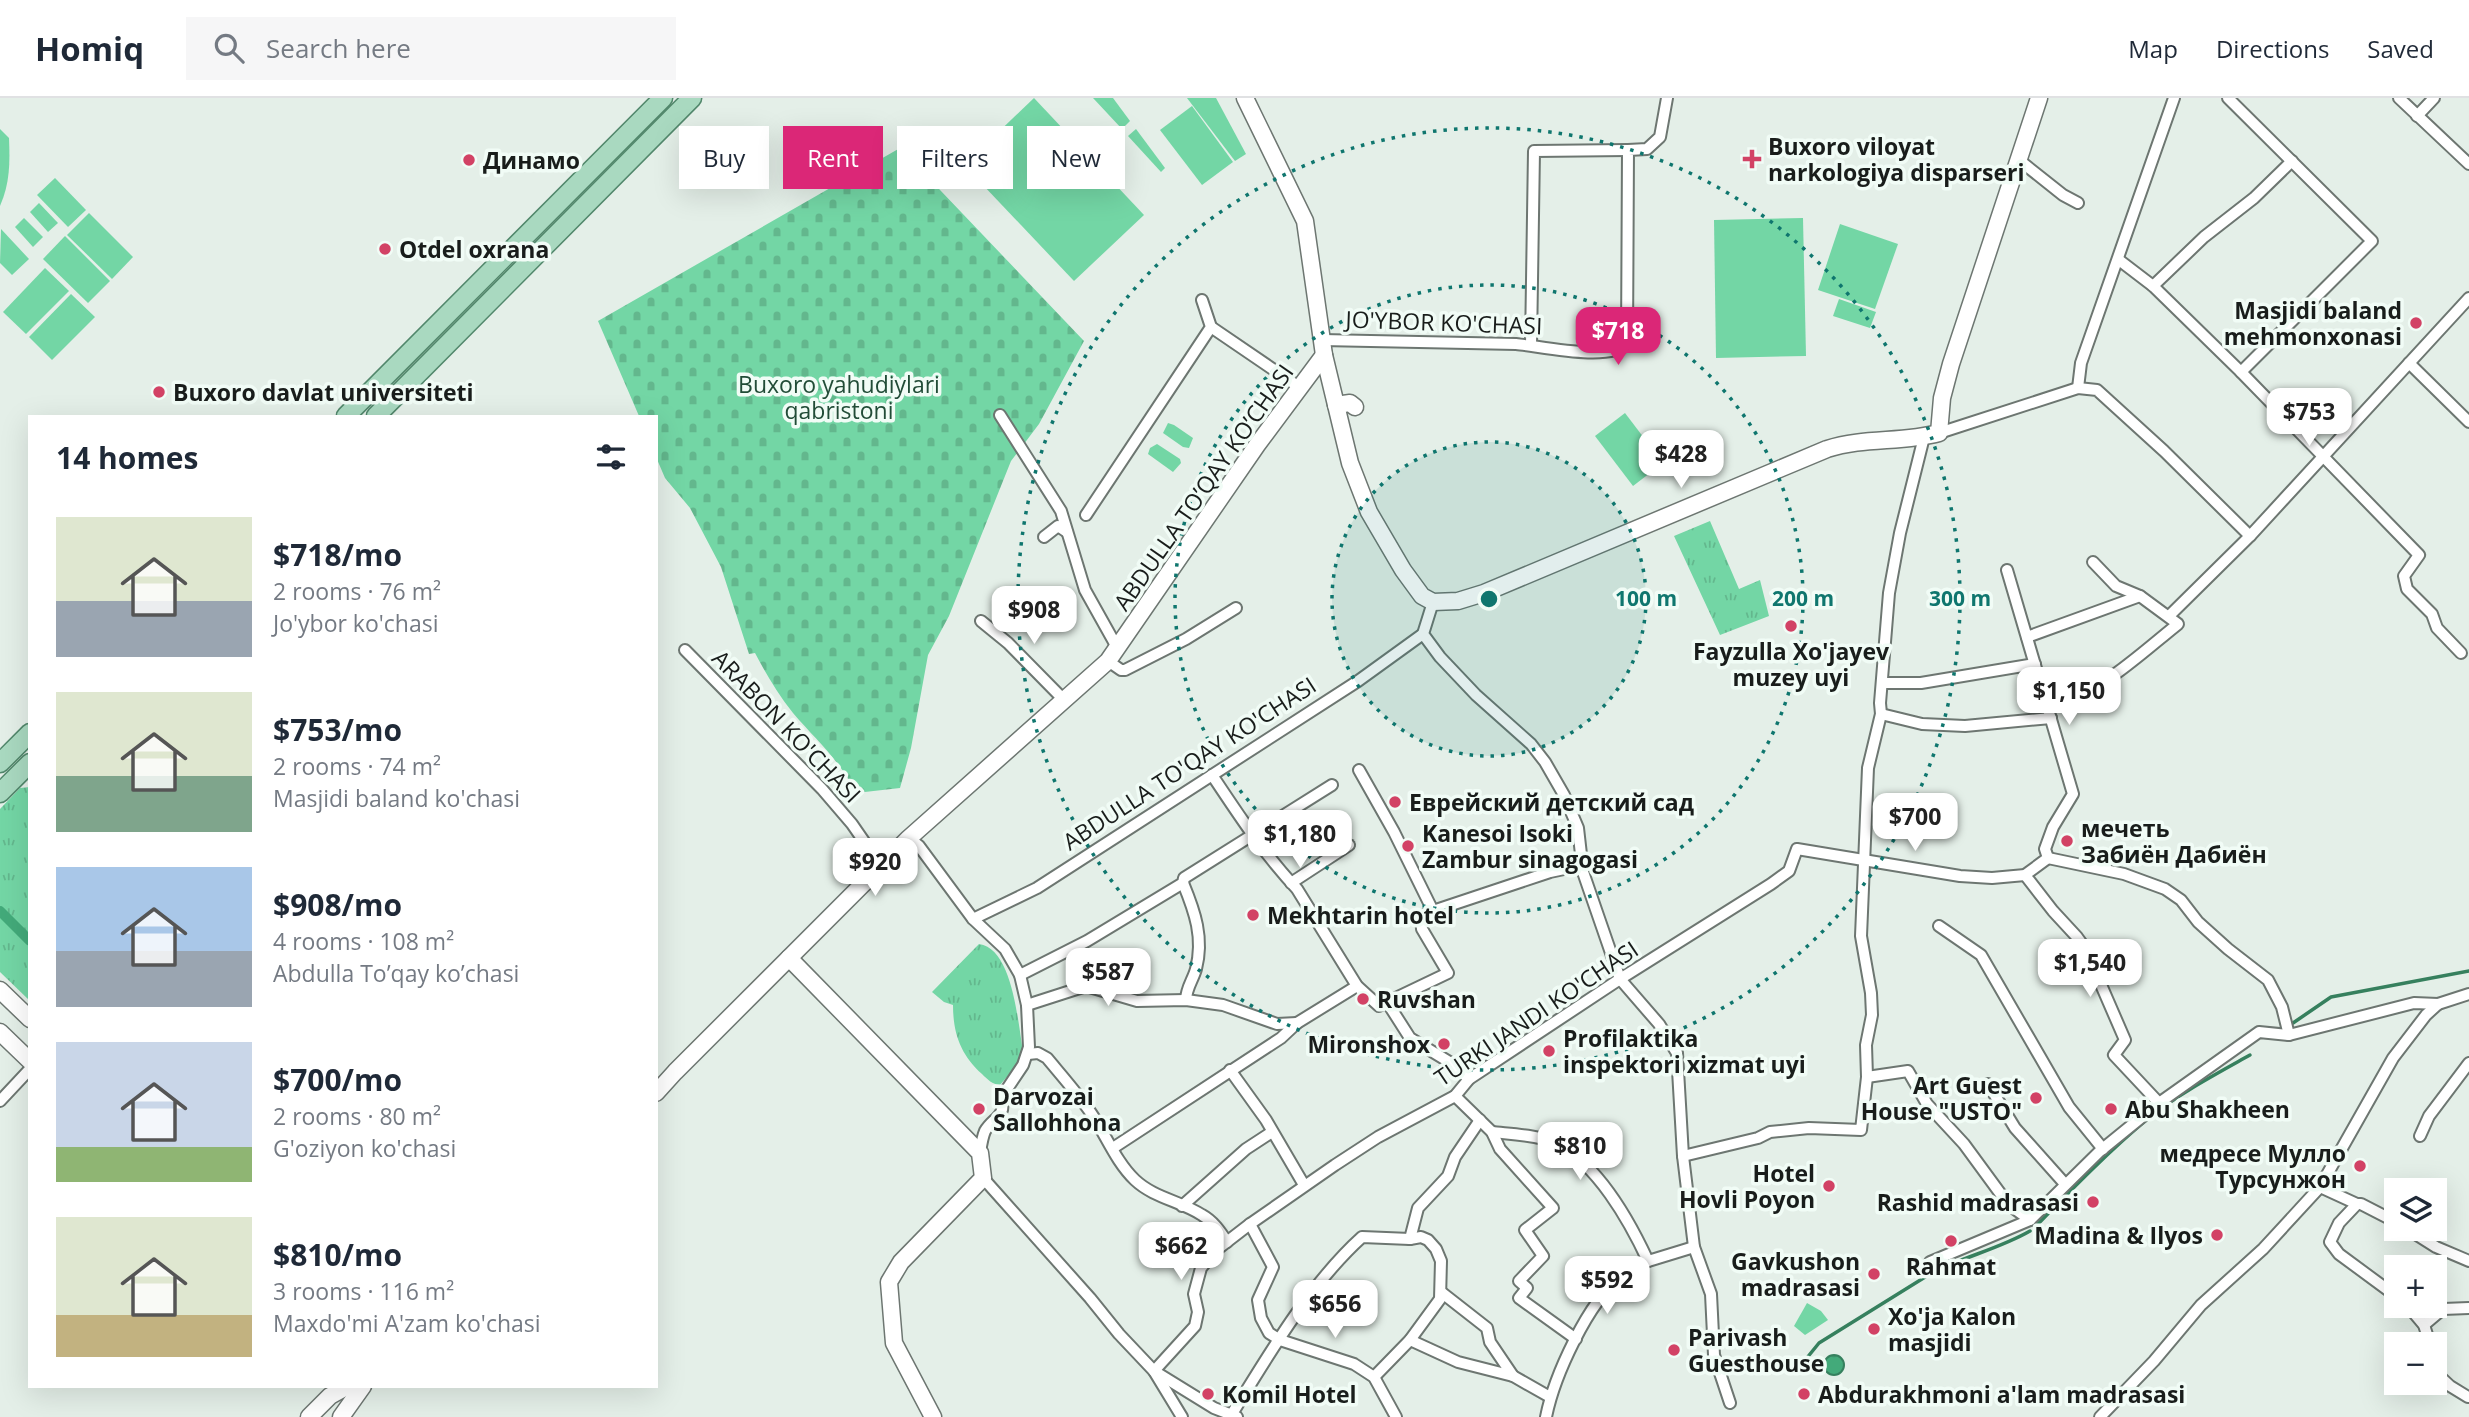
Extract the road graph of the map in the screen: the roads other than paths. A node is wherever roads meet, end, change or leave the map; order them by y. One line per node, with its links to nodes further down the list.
1 (663, 98): 29 (main road)
2 (692, 98): 30 (main road)
3 (1245, 98): 22 (street)
4 (1667, 98): 11 (street)
5 (2039, 98): 12 (street)
6 (2174, 98): 16 (street)
7 (2228, 98): 13 (street)
8 (2399, 98): 10 (street)
9 (2434, 98): 10 (street)
10 (2417, 116): 14 (street)
11 (1628, 150): 21 (street); 21 (street, JO'YBOR KO'CHASI)
12 (2019, 160): 15 (street); 33 (street)
13 (2292, 161): 17 (street); 24 (street)
14 (2469, 164)
15 (2078, 203)
16 (2119, 260): 17 (street); 26 (street)
17 (2153, 286): 24 (street)
18 (2469, 298): 23 (street)
19 (1202, 300): 20 (street)
20 (1211, 327): 25 (street); 35 (street)
21 (1531, 345): 22 (street, JO'YBOR KO'CHASI)
22 (1323, 347): 25 (street, ABDULLA TO’QAY KO’CHASI); 27 (street)
23 (2409, 363): 32 (street); 34 (street)
24 (2241, 372): 34 (street)
25 (1299, 387): 50 (street, ABDULLA TO’QAY KO’CHASI)
26 (2078, 388): 33 (street); 37 (street)
27 (1336, 405): 28 (street); 42 (street)
28 (1355, 407)
29 (347, 415)
30 (377, 415)
31 (1000, 415): 36 (street)
32 (2469, 422)
33 (1931, 435): 42 (street); 52 (street)
34 (2322, 457): 37 (street); 49 (street)
35 (1086, 514)
36 (1067, 532): 38 (street); 50 (street)
37 (2250, 536): 44 (street)
38 (1044, 537)
39 (2093, 562): 41 (street)
40 (2007, 570): 47 (street)
41 (2140, 596): 44 (street); 47 (street)
42 (1433, 602): 46 (street)
43 (1236, 608): 50 (street)
44 (2169, 617): 54 (street)
45 (981, 621): 53 (street)
46 (1423, 634): 60 (street, ABDULLA TO'QAY KO'CHASI); 69 (street)
47 (2027, 637): 51 (street)
48 (685, 650): 68 (street, ARABON KO'CHASI)
49 (2460, 653)
50 (1113, 655): 53 (street, ABDULLA TO’QAY KO’CHASI)
51 (2035, 664): 52 (street); 54 (street)
52 (1882, 683): 55 (street)
53 (1064, 700): 64 (street, ABDULLA TO’QAY KO’CHASI)
54 (2049, 713): 55 (street); 66 (street)
55 (1881, 714): 67 (street)
56 (28, 735): 57 (main road)
57 (0, 763)
58 (28, 765): 62 (main road)
59 (1359, 770): 73 (street)
60 (1212, 775): 63 (street); 74 (street, ABDULLA TO'QAY KO'CHASI)
61 (1332, 785): 63 (street)
62 (0, 793)
63 (1251, 834): 71 (street); 72 (street)
64 (909, 838): 68 (street, ABDULLA TO’QAY KO’CHASI); 74 (street)
65 (1349, 845): 72 (street)
66 (2048, 858): 70 (street); 89 (street)
67 (1864, 860): 70 (street); 78 (street, TURKI JANDI KO'CHASI); 95 (street)
68 (881, 866): 76 (street, ABDULLA TO’QAY KO’CHASI)
69 (1583, 866): 73 (street); 78 (street)
70 (2025, 875): 101 (street)
71 (1183, 883): 77 (street); 82 (street)
72 (1291, 883): 79 (street)
73 (1433, 911): 83 (street)
74 (973, 919): 77 (street)
75 (1939, 926): 107 (street)
76 (789, 958): 98 (street); 108 (street)
77 (1020, 975): 84 (street)
78 (1620, 979): 96 (street, TURKI JANDI KO'CHASI); 109 (street)
79 (1357, 986): 83 (street); 87 (street)
80 (0, 990): 86 (street)
81 (2469, 993): 85 (street)
82 (1186, 1000): 84 (street); 87 (street)
83 (1387, 1002): 96 (street)
84 (1027, 1004): 90 (street)
85 (2438, 1004): 89 (street); 113 (street)
86 (28, 1017)
87 (1297, 1023): 93 (street)
88 (0, 1031): 91 (street)
89 (2289, 1035): 101 (street)
90 (1028, 1055): 106 (street); 108 (street)
91 (28, 1059)
92 (2469, 1063): 105 (street)
93 (1230, 1070): 103 (street); 106 (street)
94 (28, 1071): 100 (street)
95 (1867, 1077): 109 (street); 117 (street)
96 (1469, 1079): 99 (street, TURKI JANDI KO'CHASI)
97 (1989, 1084): 111 (street)
98 (658, 1091)
99 (1455, 1096): 102 (street); 112 (street, TURKI JANDI KO'CHASI)
100 (0, 1101)
101 (2159, 1103): 107 (street)
102 (1480, 1120): 104 (street); 119 (street)
103 (1272, 1132): 112 (street); 115 (street)
104 (1492, 1132): 122 (street); 132 (street)
105 (2420, 1136)
106 (1113, 1148): 115 (street)
107 (2103, 1149): 111 (street)
108 (980, 1153): 110 (street)
109 (1683, 1156): 122 (street)
110 (984, 1178): 135 (street); 147 (street)
111 (2064, 1184): 117 (street)
112 (1304, 1185): 118 (street, TURKI JANDI KO'CHASI)
113 (2320, 1187): 114 (street); 151 (street)
114 (2357, 1204): 116 (street); 126 (street)
115 (1182, 1206): 121 (street)
116 (2384, 1215)
117 (2030, 1220): 124 (street)
118 (1250, 1224): 121 (street, TURKI JANDI KO'CHASI); 133 (street)
119 (1410, 1239): 127 (street); 133 (street)
120 (2427, 1241): 123 (street)
121 (1227, 1242): 135 (street, TURKI JANDI KO'CHASI)
122 (1694, 1247): 143 (street)
123 (2469, 1261)
124 (1930, 1262)
125 (1621, 1277): 132 (street)
126 (2384, 1287)
127 (1441, 1292): 134 (street); 136 (street)
128 (2469, 1308): 130 (street)
129 (2418, 1318): 130 (street)
130 (2424, 1325): 131 (street)
131 (2426, 1332)
132 (1576, 1339): 141 (street)
133 (1280, 1340): 137 (street); 144 (street)
134 (1410, 1340): 136 (street); 137 (street)
135 (1154, 1371): 144 (street); 148 (street)
136 (1513, 1376): 141 (street)
137 (1374, 1377): 149 (street)
138 (2447, 1383): 142 (street)
139 (362, 1388): 146 (street)
140 (334, 1391): 145 (street)
141 (1550, 1397): 150 (street)
142 (2468, 1397)
143 (1730, 1402)
144 (1235, 1415)
145 (309, 1417)
146 (341, 1417)
147 (933, 1417)
148 (1182, 1417)
149 (1396, 1417)
150 (1546, 1417)
151 (2100, 1417)

